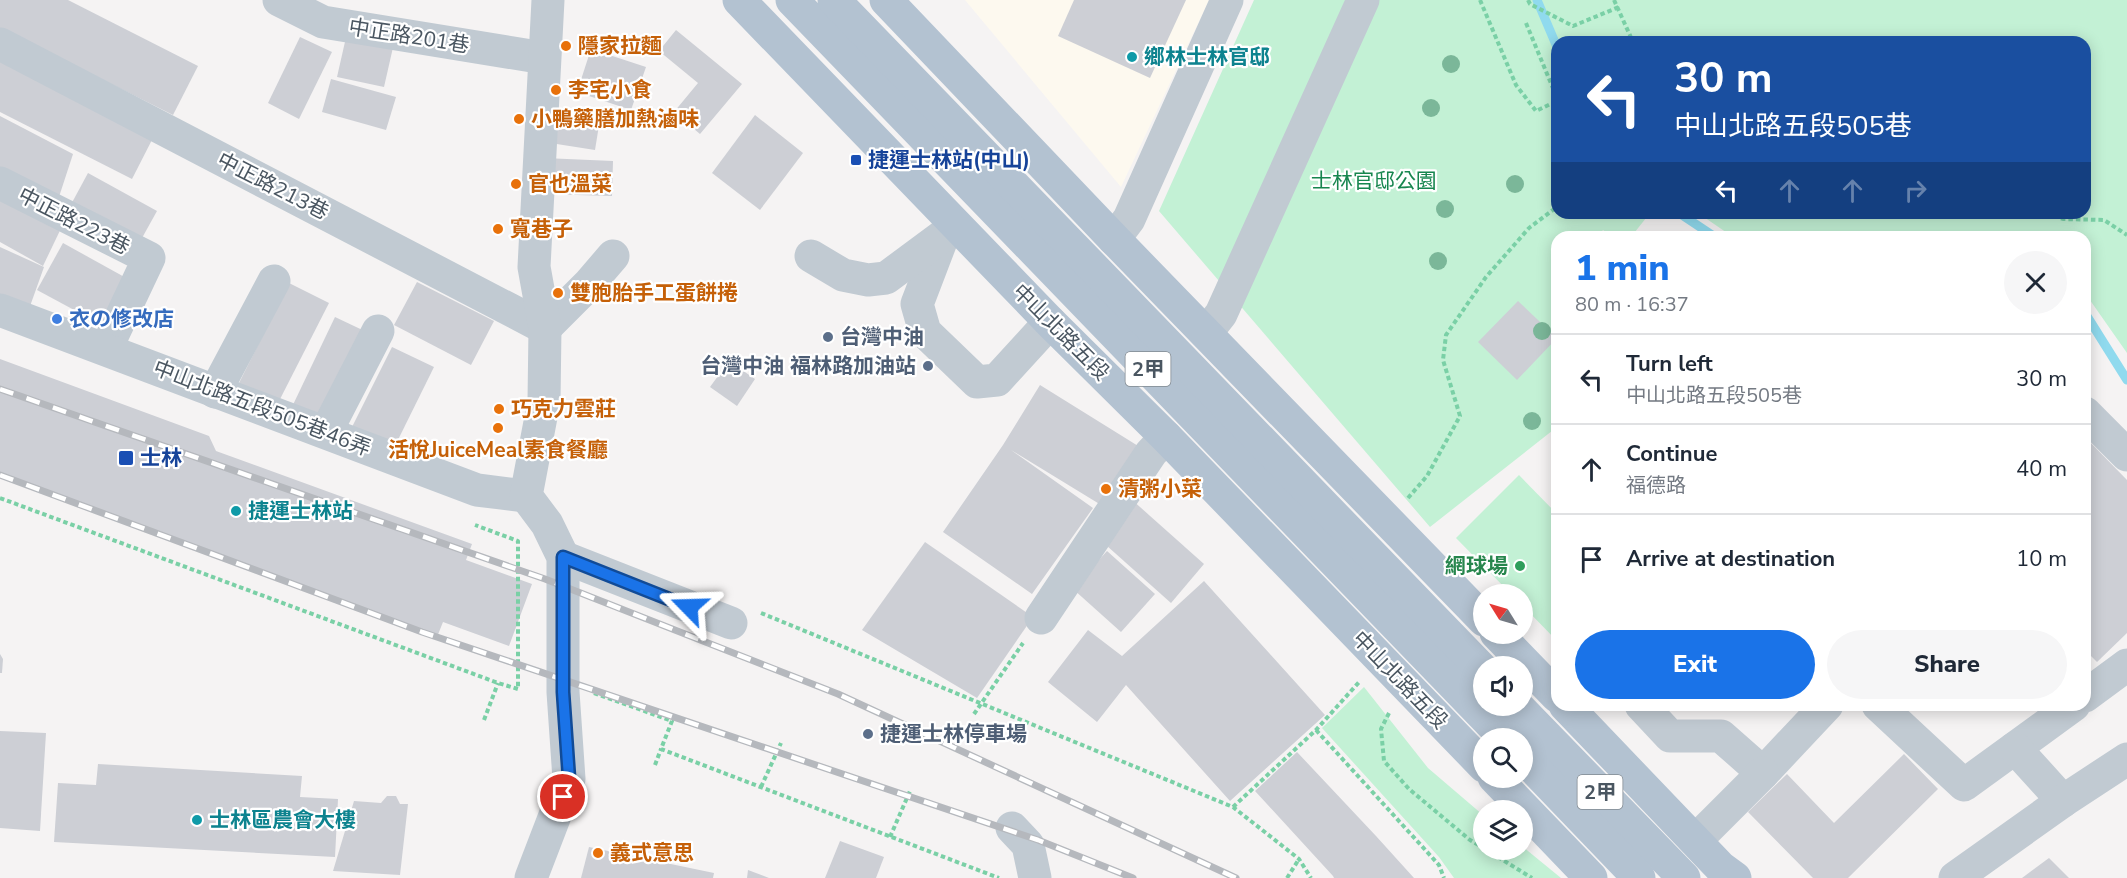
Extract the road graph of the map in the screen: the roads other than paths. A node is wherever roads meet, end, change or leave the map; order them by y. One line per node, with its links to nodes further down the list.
1 (279, 0): 10 (street, 中正路201巷)
2 (548, 0): 10 (street)
3 (739, 0): 13 (main road, 中山北路五段)
4 (792, 0): 12 (main road, 中山北路五段 / 2甲)
5 (834, 0): 36 (main road, 2甲)
6 (886, 0): 14 (main road)
7 (1227, 0): 14 (street)
8 (1363, 0): 23 (street)
9 (0, 44): 21 (street, 中正路213巷)
10 (544, 58): 21 (street)
11 (0, 183): 24 (street, 中正路223巷)
12 (1010, 226): 15 (main road); 46 (main road, 中山北路五段 / 2甲)
13 (949, 229): 15 (main road, 中山北路五段); 17 (street); 20 (street)
14 (1114, 239): 23 (main road)
15 (982, 251): 20 (main road, 中山北路五段)
16 (613, 256): 21 (street)
17 (811, 256)
18 (274, 281): 25 (street)
19 (0, 310): 24 (street, 中山北路五段505巷46弄)
20 (1050, 322): 28 (main road, 中山北路五段)
21 (545, 328): 30 (street)
22 (378, 331): 27 (street)
23 (1206, 333): 32 (main road)
24 (106, 349): 25 (street, 中山北路五段505巷46弄)
25 (215, 392): 27 (street, 中山北路五段505巷46弄)
26 (2091, 418): 29 (street)
27 (326, 432): 30 (street, 中山北路五段505巷46弄)
28 (1166, 437): 34 (street); 48 (main road, 中山北路五段)
29 (2127, 455)
30 (526, 496): 31 (street)
31 (563, 557): 33 (street); 56 (street)
32 (1473, 609)
33 (742, 616)
34 (1041, 618)
35 (1507, 644): 38 (main road)
36 (1473, 660)
37 (2127, 665): 39 (street)
38 (1551, 690)
39 (2091, 692)
40 (1571, 711): 55 (main road)
41 (1647, 711): 51 (street)
42 (1821, 711): 51 (street)
43 (1884, 711): 47 (street)
44 (2066, 711): 47 (street)
45 (1527, 716): 60 (main road, 2甲)
46 (1495, 728)
47 (2015, 748): 53 (street)
48 (1473, 755)
49 (2127, 759): 53 (street)
50 (1533, 767): 59 (main road, 2甲)
51 (1763, 773): 55 (street)
52 (1505, 788): 58 (main road)
53 (2063, 801): 62 (street)
54 (1012, 828): 57 (street)
55 (1696, 840): 61 (main road)
56 (531, 878)
57 (1035, 878)
58 (1592, 878)
59 (1639, 878)
60 (1684, 878)
61 (1736, 878)
62 (1955, 878)

